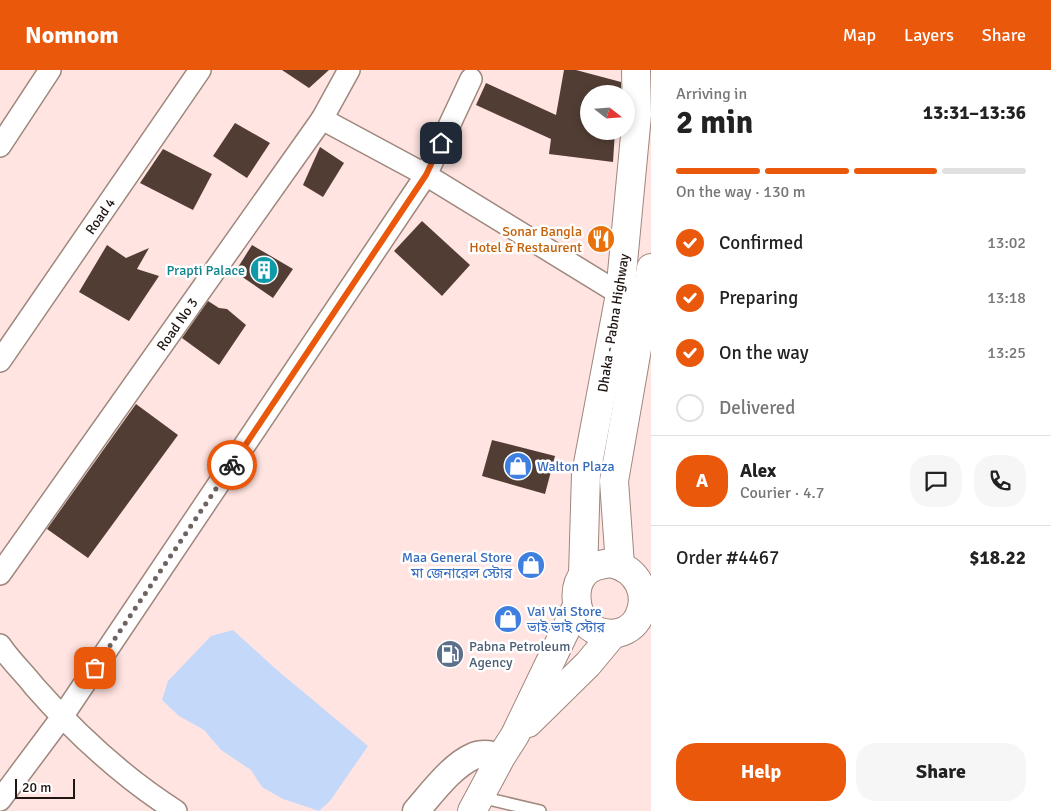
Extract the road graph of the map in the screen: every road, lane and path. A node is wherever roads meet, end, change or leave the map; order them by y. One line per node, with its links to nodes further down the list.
1 (50, 70): 7 (street)
2 (200, 70): 11 (street, Road 4)
3 (349, 70): 6 (street, Road No 3)
4 (636, 70): 10 (highway, Dhaka - Pabna Highway)
5 (471, 79): 8 (street)
6 (322, 119): 8 (street); 15 (street, Road No 3)
7 (0, 146)
8 (426, 175): 10 (street); 21 (street)
9 (651, 268): 13 (highway, Dhaka - Pabna Highway)
10 (620, 294): 12 (highway, Dhaka - Pabna Highway)
11 (0, 361)
12 (586, 474): 13 (highway); 16 (highway, Dhaka - Pabna Highway)
13 (614, 482): 14 (highway, Dhaka - Pabna Highway)
14 (634, 566): 16 (highway); 18 (highway)
15 (0, 574)
16 (583, 574): 17 (highway)
17 (577, 606): 19 (highway); 22 (highway)
18 (646, 611): 19 (highway)
19 (613, 634): 22 (highway)
20 (0, 645): 21 (street)
21 (62, 717): 23 (street); 25 (street)
22 (508, 746): 24 (highway); 26 (street)
23 (0, 800)
24 (476, 804): 27 (lane)
25 (176, 811)
26 (416, 811)
27 (540, 811)

